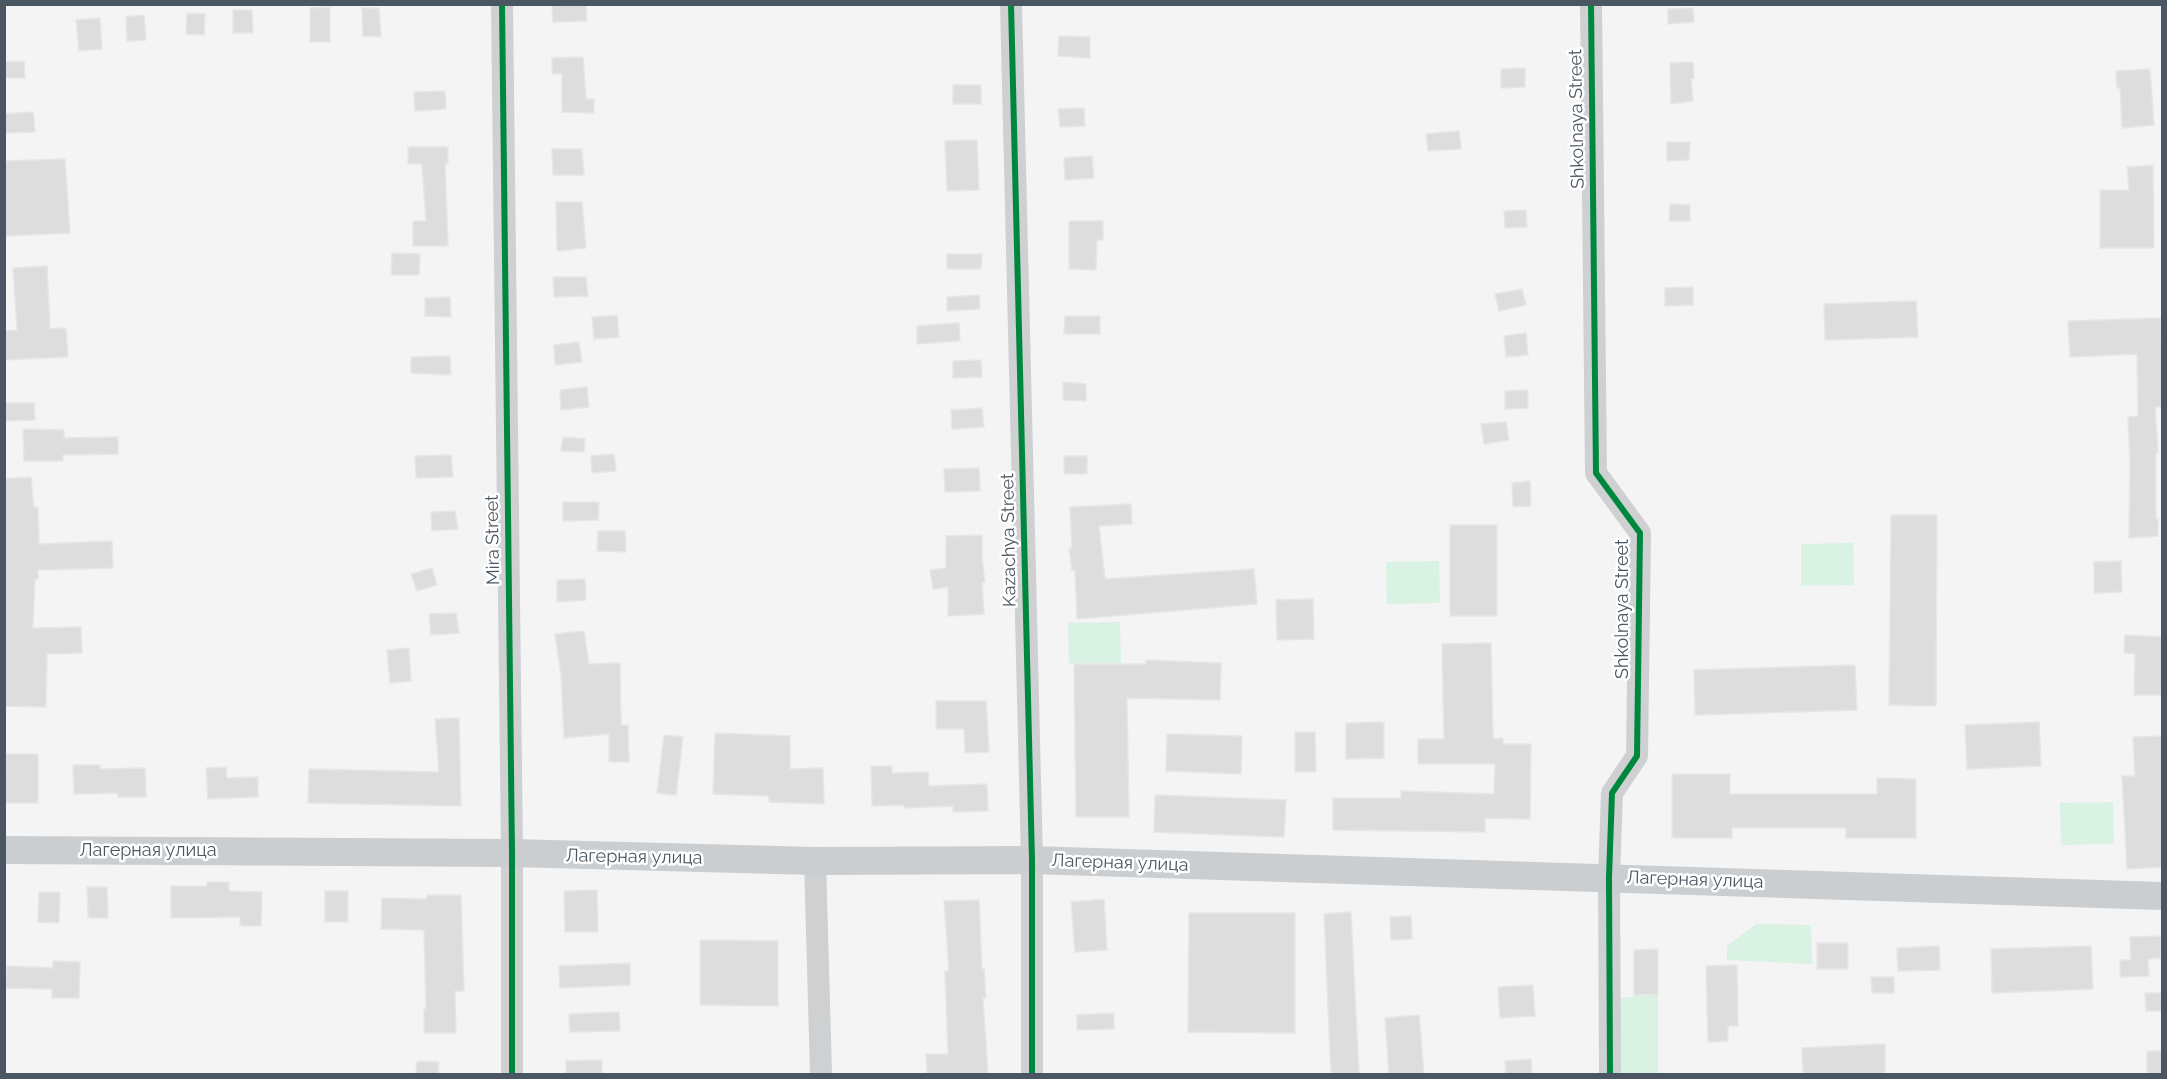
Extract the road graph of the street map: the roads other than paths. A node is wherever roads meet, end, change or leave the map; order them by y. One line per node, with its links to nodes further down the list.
1 (502, 4): 5 (street, Mira Street)
2 (1011, 4): 7 (street, Kazachya Street)
3 (1591, 4): 8 (street, Shkolnaya Street)
4 (4, 850): 5 (main road, Лагерная улица)
5 (512, 853): 6 (main road, Лагерная улица); 10 (street, Mira Street)
6 (815, 861): 7 (main road, Лагерная улица); 11 (street)
7 (1032, 861): 8 (main road, Лагерная улица); 12 (street, Kazachya Street)
8 (1610, 878): 9 (main road, Лагерная улица); 13 (street, Shkolnaya Street)
9 (2163, 896)
10 (513, 1074)
11 (821, 1074)
12 (1032, 1074)
13 (1610, 1074)

